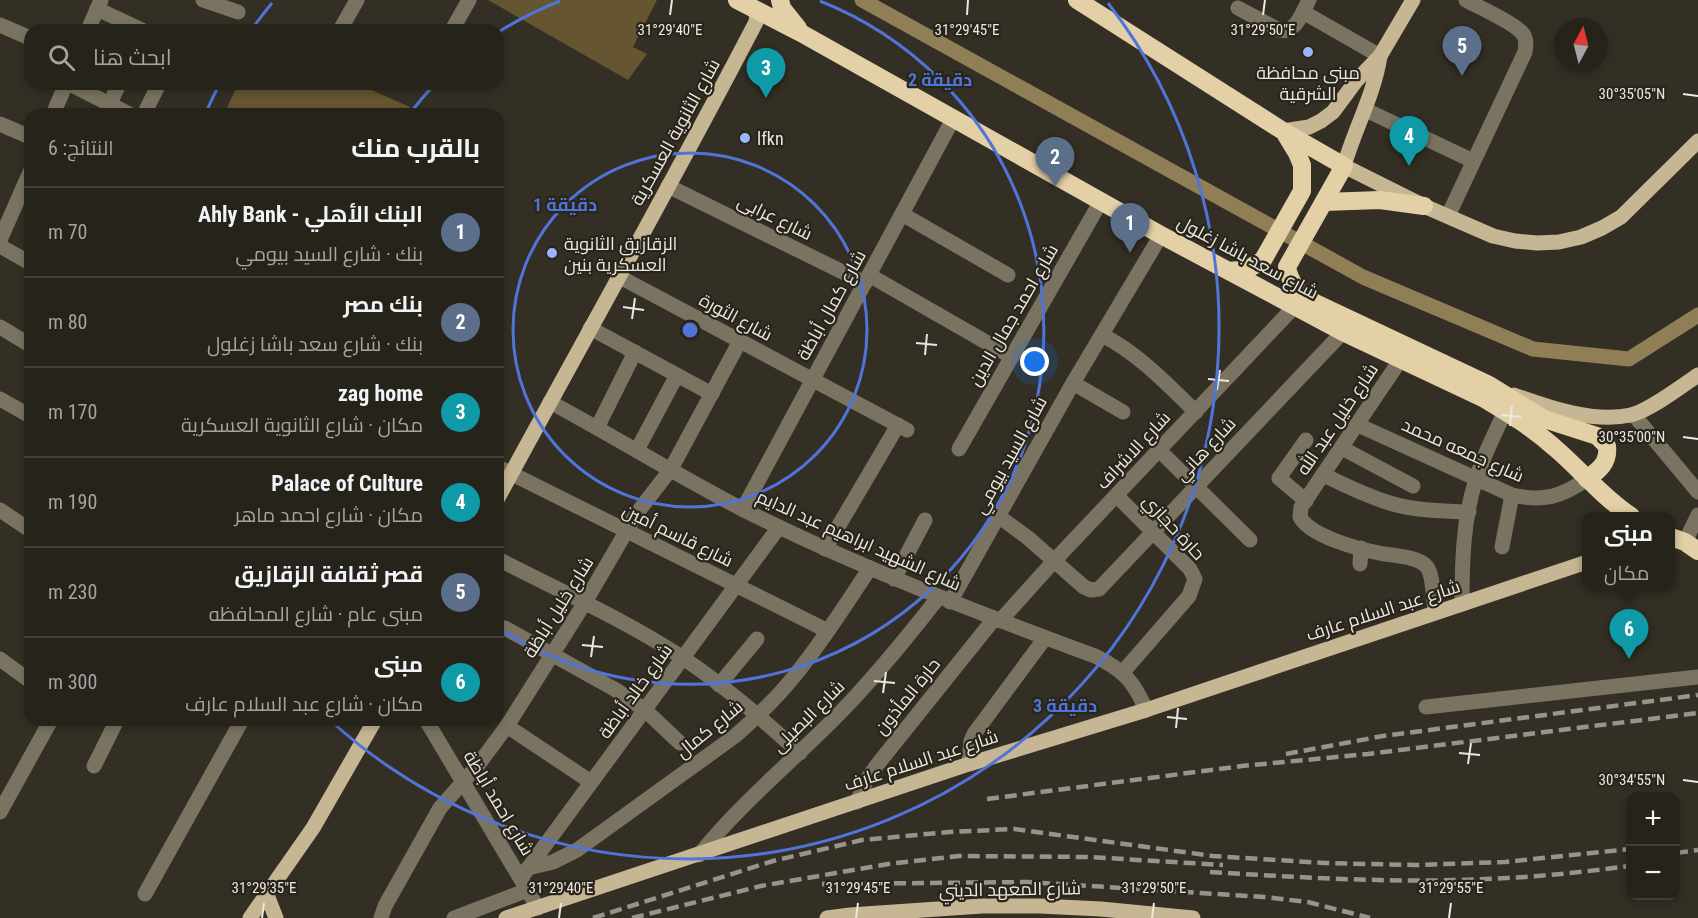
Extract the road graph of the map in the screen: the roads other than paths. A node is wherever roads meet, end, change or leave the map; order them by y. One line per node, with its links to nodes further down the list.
1 (203, 0): 12 (street)
2 (357, 0): 15 (street)
3 (468, 0): 16 (street)
4 (780, 0): 18 (highway)
5 (1077, 0): 32 (highway)
6 (1413, 0): 20 (main road)
7 (1466, 0): 35 (street)
8 (743, 3): 18 (highway, شارع سعد باشا زغلول); 38 (main road, شارع الثانوية العسكرية)
9 (99, 5): 13 (street); 14 (street)
10 (1306, 6): 11 (street); 20 (street)
11 (1238, 8)
12 (238, 12)
13 (91, 24)
14 (132, 24)
15 (343, 24)
16 (455, 24)
17 (0, 25): 19 (street)
18 (801, 33): 30 (highway, شارع سعد باشا زغلول)
19 (24, 35)
20 (1380, 56): 29 (main road); 32 (main road)
21 (65, 90): 25 (street)
22 (77, 90): 26 (street)
23 (116, 90): 27 (street)
24 (156, 90): 28 (street)
25 (56, 108)
26 (105, 108)
27 (107, 108)
28 (147, 108)
29 (1366, 110): 35 (street); 36 (main road)
30 (953, 119): 39 (highway, شارع سعد باشا زغلول); 42 (street, شارع كمال أباظة)
31 (0, 124): 33 (street)
32 (1282, 131): 36 (highway); 48 (highway)
33 (24, 134)
34 (1698, 141): 43 (main road)
35 (1473, 161): 43 (street)
36 (1344, 166): 40 (highway); 41 (main road)
37 (24, 186): 45 (street)
38 (668, 186): 52 (main road, شارع الثانوية العسكرية); 53 (street, شارع عرابى)
39 (1101, 201): 44 (highway, شارع سعد باشا زغلول); 62 (street, شارع احمد جمال الدين)
40 (1323, 203): 41 (highway); 49 (highway)
41 (1424, 206): 43 (main road)
42 (903, 214): 51 (street); 53 (street, شارع كمال أباظة)
43 (1448, 216)
44 (1161, 235): 50 (highway, شارع سعد باشا زغلول); 58 (street, شارع السيد بيومي)
45 (0, 240)
46 (0, 246): 47 (street)
47 (24, 260)
48 (1260, 262): 49 (highway); 50 (highway)
49 (1287, 268): 68 (highway, شارع سعد باشا زغلول)
50 (1230, 271): 54 (highway, شارع سعد باشا زغلول)
51 (1008, 275)
52 (618, 276): 56 (main road, شارع الثانوية العسكرية); 60 (street, شارع الثورة)
53 (867, 279): 62 (street, شارع عرابى); 66 (street, شارع كمال أباظة)
54 (1296, 306): 57 (highway, شارع سعد باشا زغلول); 74 (street, شارع الاشراف)
55 (0, 327): 59 (street)
56 (590, 328): 61 (street); 71 (main road, شارع الثانوية العسكرية)
57 (1343, 332): 63 (highway, شارع سعد باشا زغلول); 90 (street, شارع هاني)
58 (1102, 335): 67 (street, شارع السيد بيومي); 74 (street)
59 (24, 341)
60 (740, 341): 66 (street, شارع الثورة); 69 (street, شارع خليل أباظة)
61 (635, 352): 64 (street); 78 (street)
62 (1012, 357): 80 (street, شارع احمد جمال الدين)
63 (1401, 358): 72 (highway, شارع سعد باشا زغلول); 77 (street, شارع خليل عبد الله)
64 (677, 375): 69 (street); 82 (street)
65 (1698, 375): 76 (main road)
66 (812, 380): 95 (street, شارع كمال أباظة); 110 (street, شارع الثورة)
67 (1073, 383): 73 (street); 100 (street, شارع السيد بيومي)
68 (1489, 385): 76 (main road); 88 (highway, شارع سعد باشا زغلول)
69 (712, 394): 84 (street, شارع خليل أباظة)
70 (0, 399): 75 (street)
71 (550, 402): 78 (street, شارع الشهيد ابراهيم عبد الدايم); 85 (main road, شارع الثانوية العسكرية)
72 (1505, 411): 87 (street); 88 (highway, شارع سعد باشا زغلول)
73 (1123, 412)
74 (1196, 412): 83 (street, شارع الاشراف)
75 (24, 413)
76 (1633, 414): 91 (street)
77 (1358, 425): 81 (street, شارع خليل عبد الله); 87 (street, شارع جمعه محمد)
78 (597, 428): 82 (street, شارع الشهيد ابراهيم عبد الدايم)
79 (1306, 440): 94 (street)
80 (959, 448)
81 (1342, 448): 86 (street, شارع خليل عبد الله); 89 (street)
82 (637, 450): 84 (street, شارع الشهيد ابراهيم عبد الدايم)
83 (1159, 450): 90 (street); 93 (street, شارع الاشراف)
84 (671, 469): 95 (street, شارع الشهيد ابراهيم عبد الدايم); 104 (street, شارع خليل أباظة)
85 (505, 470): 104 (street, شارع قاسم أمين)
86 (1324, 475): 94 (street, شارع خليل عبد الله); 97 (street)
87 (1476, 478): 92 (street, شارع جمعه محمد); 97 (street)
88 (1587, 479): 92 (street, شارع جمعه محمد); 98 (highway, شارع سعد باشا زغلول)
89 (1413, 486)
90 (1197, 487): 105 (street, شارع هاني); 106 (street)
91 (1698, 492)
92 (1512, 495): 108 (street)
93 (1117, 496): 105 (street, حارة حجازي); 111 (street, شارع الاشراف)
94 (1306, 501): 109 (street)
95 (742, 509): 103 (street, شارع الشهيد ابراهيم عبد الدايم)
96 (0, 510): 102 (street)
97 (1468, 512): 120 (street)
98 (1626, 512)
99 (1698, 515): 107 (street)
100 (998, 516): 111 (street); 118 (street, شارع السيد بيومي)
101 (925, 520): 116 (street)
102 (24, 526)
103 (780, 527): 110 (street, شارع الشهيد ابراهيم عبد الدايم); 117 (street, شارع خالد أباظة)
104 (626, 531): 117 (street, شارع قاسم أمين); 119 (street, شارع خليل أباظة)
105 (1155, 532): 111 (street, شارع هاني); 130 (street, حارة حجازي)
106 (1250, 540)
107 (1685, 541)
108 (1502, 547)
109 (1361, 548): 113 (street); 121 (street)
110 (825, 549): 115 (street, شارع الشهيد ابراهيم عبد الدايم)
111 (1054, 561): 122 (street, شارع الاشراف)
112 (504, 562): 119 (street)
113 (1360, 564)
114 (1582, 564): 120 (main road, شارع عبد السلام عارف)
115 (870, 568): 116 (street, شارع الشهيد ابراهيم عبد الدايم); 124 (street, شارع كمال)
116 (894, 579): 118 (street, شارع الشهيد ابراهيم عبد الدايم)
117 (736, 585): 124 (street, شارع قاسم أمين); 128 (street, شارع خالد أباظة)
118 (944, 600): 122 (street, شارع الشهيد ابراهيم عبد الدايم); 145 (street, شارع البصيلى)
119 (584, 604): 127 (street, شارع خليل أباظة); 128 (street)
120 (1462, 604): 121 (main road, شارع عبد السلام عارف)
121 (1435, 613): 136 (main road, شارع عبد السلام عارف)
122 (997, 620): 125 (street, شارع الشهيد ابراهيم عبد الدايم); 150 (street, حارة المأذون)
123 (506, 628): 127 (street)
124 (828, 631): 137 (street, شارع كمال)
125 (1045, 638): 130 (street, شارع الشهيد ابراهيم عبد الدايم); 146 (street)
126 (757, 639): 133 (street)
127 (553, 653): 135 (street); 143 (street, شارع خليل أباظة)
128 (683, 658): 133 (street); 135 (street, شارع خالد أباظة)
129 (0, 659): 131 (street)
130 (1123, 672): 136 (street, شارع الشهيد ابراهيم عبد الدايم)
131 (24, 677)
132 (1698, 677): 134 (street)
133 (719, 685): 137 (street)
134 (1426, 707)
135 (645, 710): 144 (street); 149 (street, شارع خالد أباظة)
136 (1146, 710): 146 (main road, شارع عبد السلام عارف)
137 (758, 716): 145 (street); 153 (street, شارع كمال)
138 (48, 726): 151 (street)
139 (114, 726): 147 (street)
140 (239, 726): 154 (street)
141 (372, 726): 155 (main road)
142 (430, 726): 148 (street, شارع احمد أباظة)
143 (507, 726): 148 (street, شارع خليل أباظة); 149 (street)
144 (680, 743)
145 (800, 753): 152 (street, شارع البصيلى)
146 (969, 764): 150 (main road, شارع عبد السلام عارف)
147 (94, 766)
148 (463, 782): 153 (street, شارع احمد أباظة); 161 (street, شارع خليل أباظة)
149 (591, 782): 153 (street, شارع خالد أباظة)
150 (857, 802): 152 (main road, شارع عبد السلام عارف)
151 (0, 811)
152 (699, 855): 156 (main road, شارع عبد السلام عارف)
153 (526, 879): 156 (street, شارع احمد أباظة); 162 (street)
154 (145, 894)
155 (267, 895): 159 (main road); 160 (main road)
156 (538, 908): 163 (main road, شارع عبد السلام عارف)
157 (979, 912): 158 (main road, شارع المعهد الديني); 165 (main road, شارع المعهد الديني)
158 (851, 916): 164 (main road, شارع المعهد الديني)
159 (250, 918)
160 (276, 918)
161 (381, 918)
162 (454, 918)
163 (506, 918)
164 (827, 918)
165 (1193, 918)

